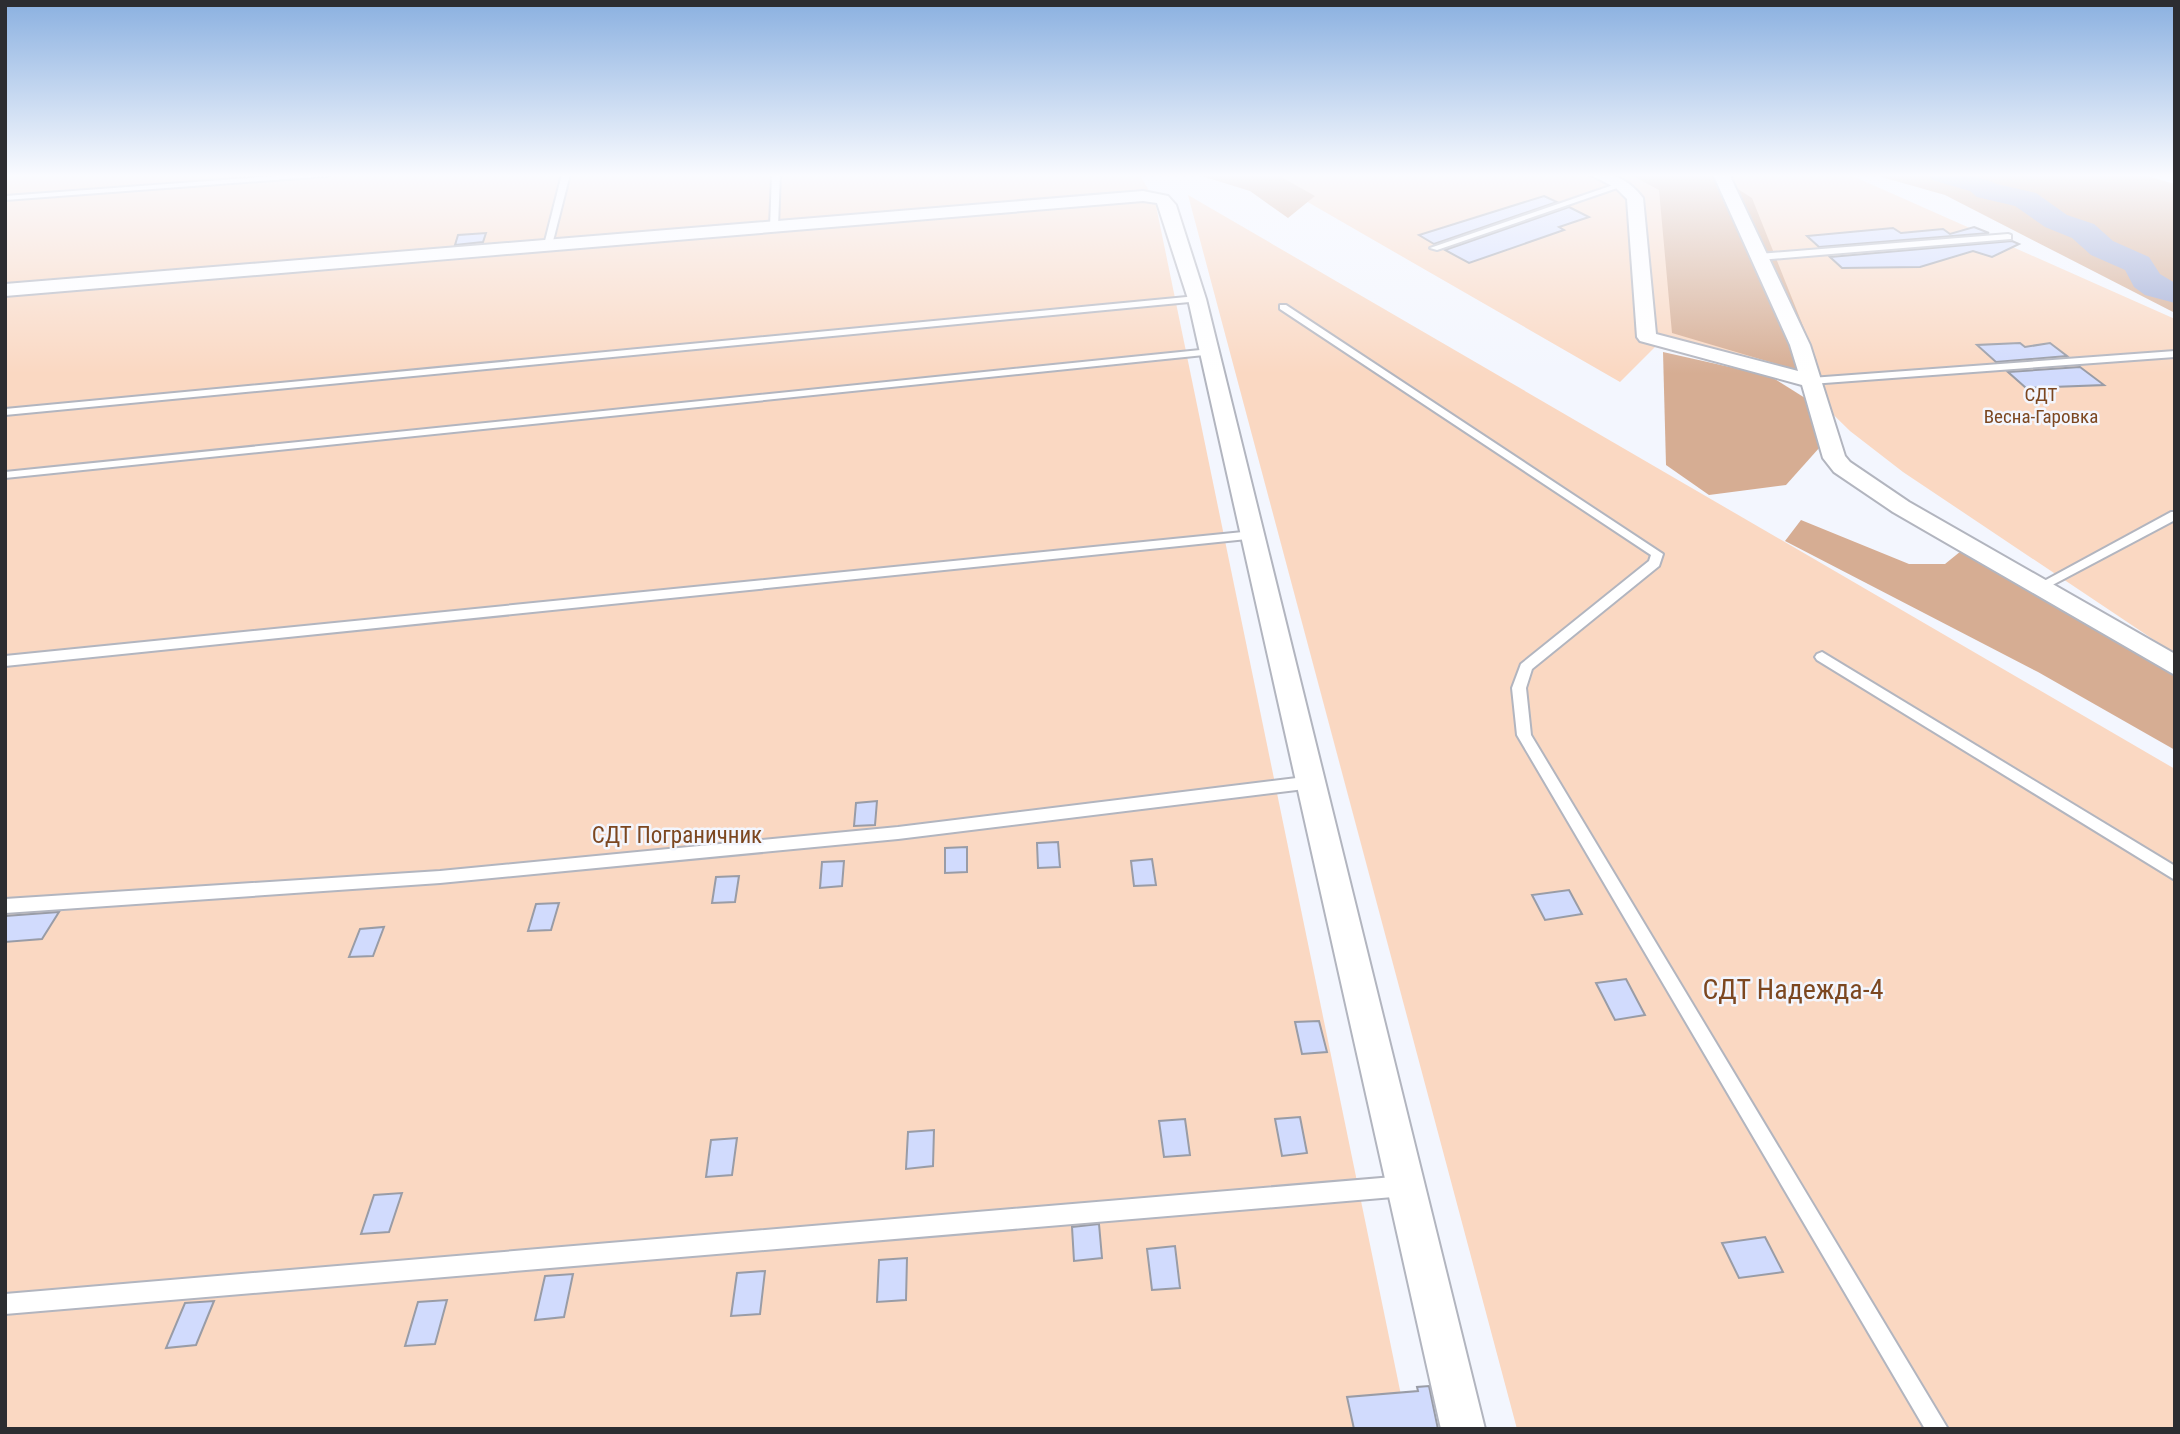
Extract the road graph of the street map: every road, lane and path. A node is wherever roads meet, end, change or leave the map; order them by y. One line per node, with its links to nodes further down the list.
1 (549, 241): 8 (lane)
2 (597, 241): 8 (street)
3 (1179, 241): 12 (street)
4 (1455, 241): 9 (lane)
5 (1639, 241): 16 (street)
6 (1752, 241): 10 (street)
7 (1959, 241): 10 (lane)
8 (548, 245): 11 (street)
9 (1434, 248)
10 (1759, 257): 16 (street)
11 (5, 290)
12 (1197, 299): 14 (street); 17 (lane)
13 (1283, 307): 31 (lane)
14 (1210, 352): 18 (lane); 20 (street)
15 (2175, 354): 16 (lane)
16 (1811, 381): 21 (street)
17 (5, 412)
18 (5, 475)
19 (2175, 516): 21 (lane)
20 (1254, 535): 23 (lane); 25 (street)
21 (2039, 587): 24 (street)
22 (1822, 657): 26 (lane)
23 (5, 661)
24 (2175, 666)
25 (1312, 782): 27 (lane); 28 (street)
26 (2175, 874)
27 (5, 906)
28 (1406, 1185): 29 (lane); 30 (street)
29 (5, 1304)
30 (1463, 1429)
31 (1937, 1429)

